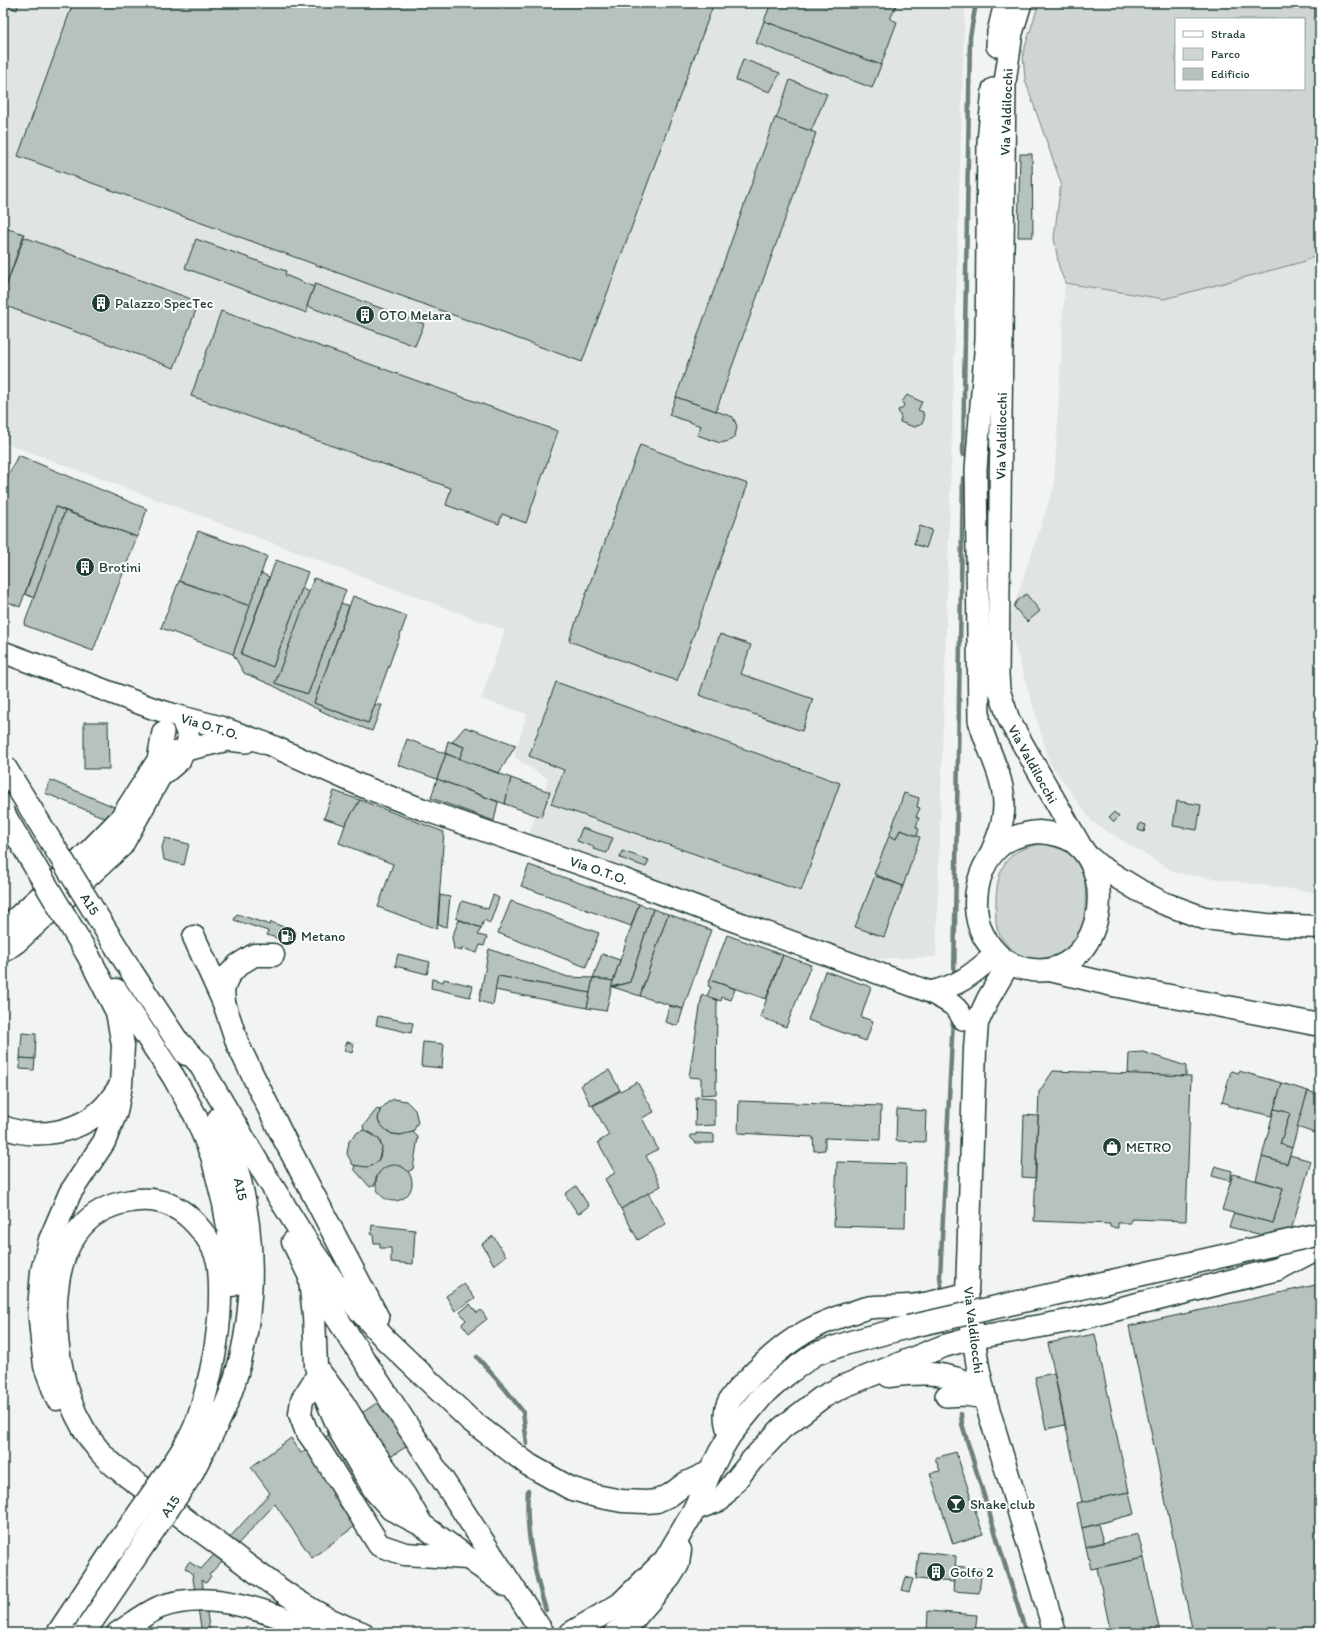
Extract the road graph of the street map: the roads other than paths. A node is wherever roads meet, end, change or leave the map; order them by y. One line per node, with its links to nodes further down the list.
1 (1005, 3): 13 (street, Via Valdilocchi)
2 (1021, 3): 12 (street, Via Valdilocchi)
3 (3, 652): 4 (street, Via O.T.O.)
4 (152, 708): 5 (street, Via O.T.O.); 6 (street)
5 (181, 717): 7 (street, Via O.T.O.); 8 (street)
6 (164, 732): 8 (street); 9 (street)
7 (268, 744): 8 (street, Via O.T.O.); 21 (street, Via O.T.O.)
8 (184, 751): 9 (street, Via O.T.O.); 17 (street)
9 (158, 760): 15 (street)
10 (3, 764): 27 (main road, A15 / A15, bridge)
11 (3, 813): 22 (main road, A15 / A15, bridge)
12 (1086, 854): 13 (main road); 14 (main road); 20 (main road)
13 (990, 855): 19 (main road)
14 (1320, 927)
15 (3, 930)
16 (194, 937): 24 (main road)
17 (3, 952)
18 (273, 955): 24 (main road)
19 (1002, 958): 20 (main road); 21 (street); 23 (main road)
20 (1045, 971): 23 (main road); 26 (main road)
21 (930, 992): 25 (street, Via O.T.O.)
22 (115, 997): 28 (main road); 43 (main road, A15 / A15)
23 (988, 999): 31 (main road)
24 (224, 1003): 40 (main road)
25 (963, 1019): 31 (main road, Via Valdilocchi)
26 (1320, 1025)
27 (179, 1042): 33 (main road); 45 (main road, A15 / A15)
28 (121, 1085): 29 (main road); 54 (main road)
29 (76, 1126): 30 (main road); 32 (main road)
30 (3, 1127)
31 (972, 1138): 37 (main road, Via Valdilocchi)
32 (53, 1144)
33 (264, 1173): 36 (main road); 40 (main road)
34 (1320, 1234): 44 (main road, bridge)
35 (1320, 1248): 38 (main road)
36 (310, 1277): 39 (main road); 52 (main road)
37 (967, 1294): 38 (main road, Via Valdilocchi); 44 (main road)
38 (973, 1338): 41 (main road); 42 (main road, Via Valdilocchi)
39 (316, 1365): 48 (main road); 48 (main road); 50 (main road); 51 (main road)
40 (414, 1368): 46 (main road)
41 (862, 1379): 42 (main road); 47 (main road)
42 (966, 1397): 61 (main road, Via Valdilocchi)
43 (192, 1434): 45 (main road, A15); 54 (main road)
44 (730, 1435): 46 (main road)
45 (182, 1469): 55 (main road, A15 / A15, bridge); 56 (main road, A15 / A15, bridge)
46 (710, 1472): 47 (main road)
47 (695, 1508): 49 (main road)
48 (422, 1525): 50 (main road)
49 (683, 1531): 59 (main road); 60 (main road)
50 (442, 1540): 51 (main road)
51 (468, 1558): 52 (main road)
52 (516, 1593): 53 (main road)
53 (540, 1628)
54 (330, 1629): 57 (main road); 58 (main road)
55 (58, 1633)
56 (84, 1633)
57 (118, 1633)
58 (362, 1633)
59 (571, 1633)
60 (615, 1633)
61 (1055, 1633)

